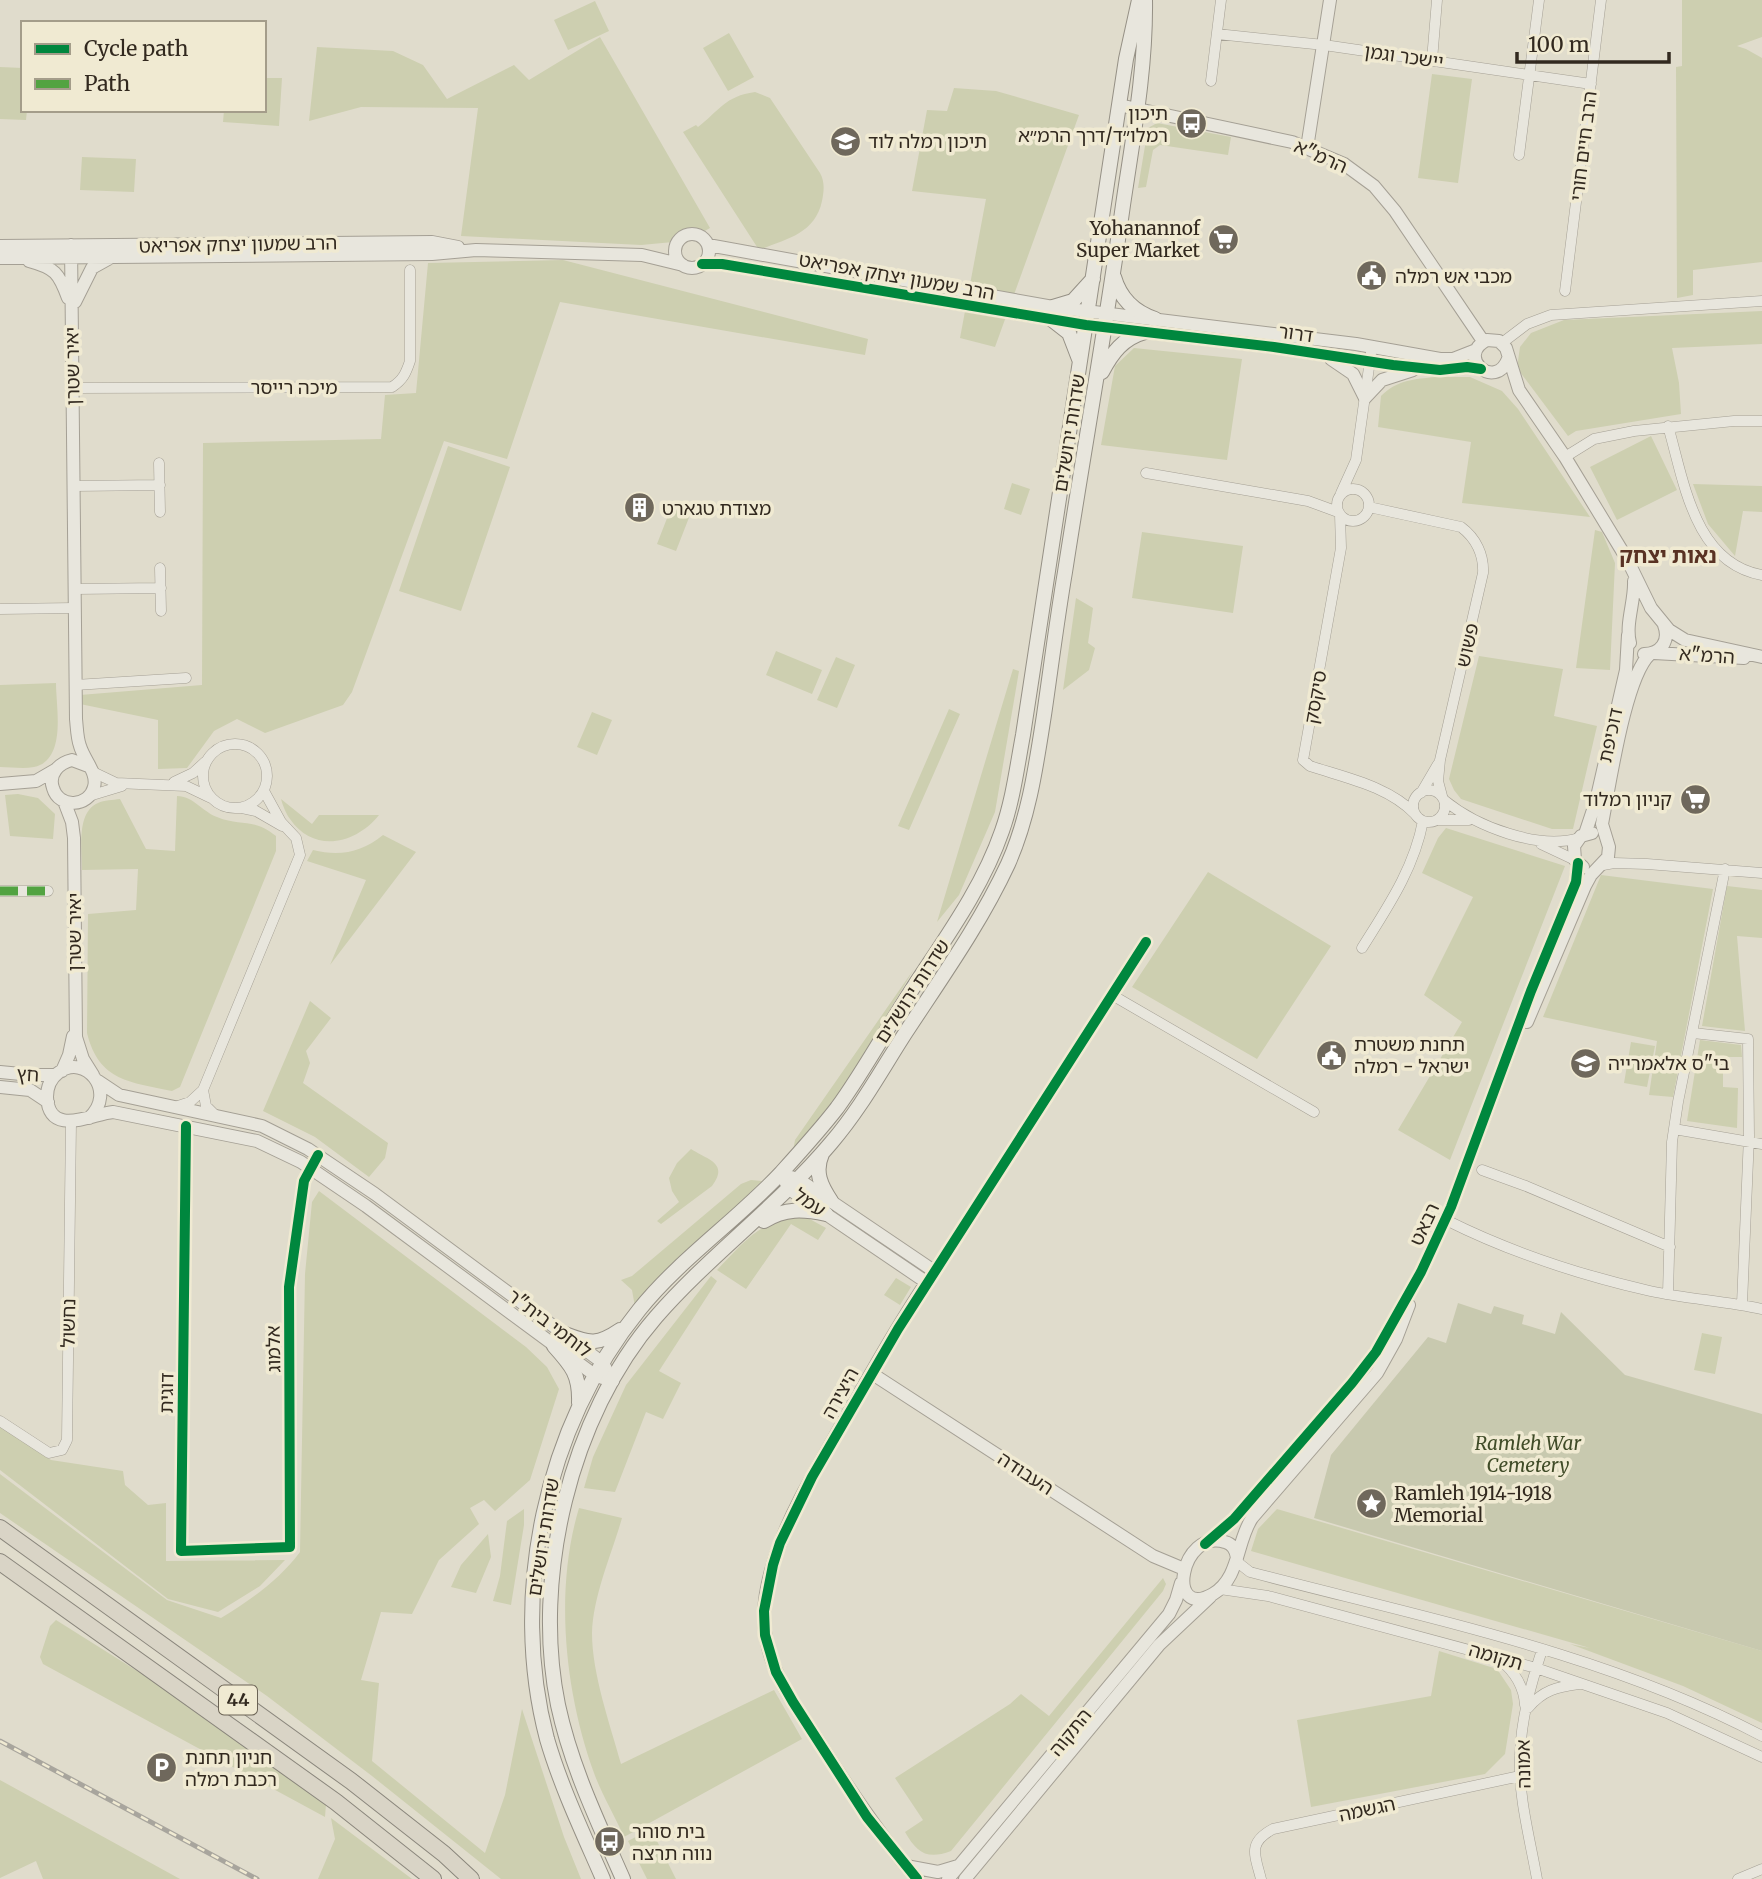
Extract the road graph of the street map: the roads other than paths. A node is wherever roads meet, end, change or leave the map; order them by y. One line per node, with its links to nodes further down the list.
1 (1139, 0): 14 (main road, שדרות ירושלים)
2 (1145, 0): 15 (main road, שדרות ירושלים)
3 (1222, 0): 8 (street)
4 (1330, 0): 9 (street)
5 (1437, 0): 10 (street)
6 (1539, 0): 11 (street)
7 (1601, 0): 13 (street, הרב חיים חורי)
8 (1217, 34): 9 (street, יישכר וגמן); 12 (street)
9 (1324, 45): 10 (street, יישכר וגמן); 16 (street)
10 (1432, 60): 11 (street, יישכר וגמן)
11 (1530, 75): 13 (street, יישכר וגמן); 17 (street)
12 (1210, 80)
13 (1591, 84): 32 (street, הרב חיים חורי)
14 (1119, 105): 15 (street, הרמ"א); 31 (main road, שדרות ירושלים)
15 (1137, 109): 16 (street, הרמ"א); 30 (main road, שדרות ירושלים)
16 (1307, 148): 42 (street, הרמ"א)
17 (1519, 155)
18 (708, 245): 20 (street); 27 (street); 35 (street, הרב שמעון יצחק אפריאט)
19 (0, 246): 22 (street, הרב שמעון יצחק אפריאט)
20 (675, 248): 23 (street, הרב שמעון יצחק אפריאט); 28 (street)
21 (476, 250): 22 (street, הרב שמעון יצחק אפריאט); 23 (street, הרב שמעון יצחק אפריאט); 25 (street, הרב שמעון יצחק אפריאט)
22 (71, 251): 24 (street, הרב שמעון יצחק אפריאט); 25 (street, הרב שמעון יצחק אפריאט); 34 (street, יאיר שטרן)
23 (642, 255): 28 (street, הרב שמעון יצחק אפריאט)
24 (18, 257): 26 (street, הרב שמעון יצחק אפריאט); 34 (street)
25 (118, 257): 34 (street)
26 (0, 258)
27 (702, 264): 28 (street); 35 (street, הרב שמעון יצחק אפריאט)
28 (683, 265)
29 (410, 270): 50 (street, מיכה רייסר)
30 (1114, 272): 37 (main road); 38 (main road, שדרות ירושלים)
31 (1094, 278): 35 (main road); 36 (main road, שדרות ירושלים)
32 (1565, 291)
33 (1762, 301): 40 (street)
34 (72, 309): 50 (street, יאיר שטרן)
35 (1052, 313): 36 (street, הרב שמעון יצחק אפריאט); 46 (main road)
36 (1087, 319): 38 (street, הרב שמעון יצחק אפריאט); 46 (main road, שדרות ירושלים)
37 (1155, 319): 38 (street, דרור); 41 (street, דרור)
38 (1106, 321): 39 (street, דרור); 49 (main road, שדרות ירושלים)
39 (1145, 332): 43 (street, דרור); 49 (main road)
40 (1502, 343): 42 (street); 44 (street)
41 (1372, 346): 42 (street, דרור); 45 (street)
42 (1479, 346): 48 (street)
43 (1322, 354): 45 (street, דרור); 52 (street)
44 (1508, 359): 48 (street); 51 (street, הרמ"א)
45 (1371, 362): 47 (street, דרור); 52 (street)
46 (1080, 363): 140 (main road, שדרות ירושלים)
47 (1420, 368): 48 (street, דרור); 52 (street)
48 (1484, 370): 51 (street, הרמ"א)
49 (1097, 383): 136 (main road, שדרות ירושלים)
50 (73, 388): 60 (street, יאיר שטרן)
51 (1519, 390): 55 (street, הרמ"א)
52 (1365, 398): 56 (street)
53 (1762, 421): 54 (street)
54 (1668, 426): 55 (street); 70 (street)
55 (1565, 457): 71 (street, הרמ"א)
56 (1356, 460): 61 (street); 62 (street)
57 (159, 463): 59 (street)
58 (1146, 473): 63 (street)
59 (160, 485): 60 (street); 65 (street)
60 (74, 486): 72 (street, יאיר שטרן)
61 (1364, 492): 62 (street); 64 (street)
62 (1339, 496): 63 (street); 66 (street)
63 (1308, 501): 66 (street)
64 (1369, 507): 67 (street); 85 (street, פשוש)
65 (160, 512)
66 (1339, 513): 67 (street); 68 (street, סיקסק)
67 (1360, 520): 68 (street, סיקסק)
68 (1342, 548): 93 (street, סיקסק)
69 (160, 568): 73 (street)
70 (1762, 575)
71 (1634, 577): 77 (street, הרמ"א); 78 (street, הרמ"א)
72 (75, 589): 73 (street); 74 (street, יאיר שטרן)
73 (161, 589): 76 (street)
74 (75, 608): 75 (street); 82 (street, יאיר שטרן)
75 (0, 609)
76 (161, 611)
77 (1662, 622): 78 (street); 79 (street); 80 (street, הרמ"א)
78 (1629, 632): 79 (street); 104 (street, דוכיפת)
79 (1652, 653): 80 (street, הרמ"א); 107 (street, דוכיפת)
80 (1761, 657)
81 (186, 678): 82 (street)
82 (75, 685): 83 (street, יאיר שטרן)
83 (76, 719): 86 (street, יאיר שטרן); 87 (street, יאיר שטרן)
84 (207, 760): 88 (street); 92 (street); 95 (street)
85 (1440, 760): 94 (street, פשוש); 98 (street, פשוש)
86 (58, 767): 87 (street); 90 (street); 96 (street)
87 (90, 769): 91 (street); 97 (street)
88 (170, 783): 91 (street); 95 (street)
89 (0, 784): 90 (street)
90 (25, 784): 96 (street)
91 (129, 784): 97 (street)
92 (264, 791): 99 (street); 103 (street)
93 (1384, 791): 94 (street, סיקסק); 100 (street, סיקסק)
94 (1420, 794): 98 (street); 100 (street)
95 (210, 797): 99 (street)
96 (60, 798): 97 (street); 105 (street, יאיר שטרן)
97 (87, 798): 105 (street, יאיר שטרן)
98 (1443, 798): 101 (street); 102 (street)
99 (241, 808): 103 (street)
100 (1419, 817): 101 (street); 116 (street)
101 (1438, 820): 102 (street)
102 (1475, 821): 106 (street)
103 (289, 830): 125 (street)
104 (1582, 836): 106 (street); 107 (street); 108 (street)
105 (74, 838): 118 (street, יאיר שטרן)
106 (1532, 839): 108 (street)
107 (1608, 844): 109 (street); 110 (street)
108 (1577, 861): 110 (street); 122 (street, רבאט)
109 (1647, 864): 110 (street); 111 (street)
110 (1600, 866): 122 (street, רבאט)
111 (1726, 869): 112 (street); 119 (street)
112 (1762, 873)
113 (0, 891): 114 (street)
114 (48, 891)
115 (1146, 942): 117 (street, היצירה)
116 (1362, 948)
117 (1112, 995): 128 (street); 147 (street, היצירה)
118 (75, 1025): 121 (street, יאיר שטרן); 123 (street, יאיר שטרן)
119 (1693, 1033): 133 (street); 134 (street)
120 (0, 1072): 121 (street, חץ)
121 (59, 1073): 123 (street); 126 (street)
122 (1501, 1077): 143 (street, רבאט)
123 (95, 1078): 127 (street, לוחמי בית"ר); 130 (street)
124 (0, 1087): 126 (street, חץ)
125 (202, 1090): 127 (street); 129 (street)
126 (48, 1102): 131 (street)
127 (174, 1107): 129 (street, לוחמי בית"ר)
128 (1314, 1112)
129 (215, 1115): 137 (street, לוחמי בית"ר)
130 (89, 1118): 131 (street); 132 (street, לוחמי בית"ר)
131 (71, 1122): 158 (street, נחשול)
132 (186, 1126): 138 (street, לוחמי בית"ר); 162 (street, דוגית)
133 (1674, 1129): 134 (street); 145 (street)
134 (1749, 1142): 135 (street); 149 (street)
135 (1762, 1143)
136 (824, 1151): 141 (main road, שדרות ירושלים); 142 (main road)
137 (318, 1155): 138 (street, אלמוג); 152 (street, לוחמי בית"ר)
138 (309, 1167): 153 (street, לוחמי בית"ר); 162 (street, אלמוג)
139 (1482, 1170): 145 (street)
140 (780, 1174): 141 (street, עמל); 151 (main road, שדרות ירושלים)
141 (794, 1184): 142 (street, עמל); 144 (main road, שדרות ירושלים)
142 (829, 1208): 144 (main road); 147 (street, עמל)
143 (1446, 1220): 146 (street, רבאט); 148 (street, רבאט)
144 (744, 1232): 157 (main road, שדרות ירושלים)
145 (1670, 1247): 148 (street)
146 (1421, 1272): 161 (street, רבאט); 163 (street, רבאט)
147 (930, 1277): 155 (street, היצירה)
148 (1668, 1294): 149 (street, רבאט)
149 (1742, 1304): 150 (street, רבאט)
150 (1762, 1309)
151 (627, 1325): 152 (main road); 154 (main road, שדרות ירושלים)
152 (565, 1334): 154 (street, לוחמי בית"ר)
153 (554, 1346): 156 (street, לוחמי בית"ר); 159 (main road)
154 (603, 1363): 156 (main road, שדרות ירושלים); 157 (street, לוחמי בית"ר)
155 (871, 1373): 165 (street, העבודה); 176 (street, היצירה)
156 (596, 1376): 157 (street, לוחמי בית"ר); 159 (main road, שדרות ירושלים)
157 (613, 1381): 181 (main road, שדרות ירושלים)
158 (0, 1421)
159 (572, 1427): 180 (main road, שדרות ירושלים)
160 (0, 1528): 179 (highway, 44)
161 (1205, 1544): 163 (street); 165 (street)
162 (290, 1547)
163 (1237, 1560): 166 (street); 167 (street, תקומה)
164 (0, 1562): 178 (highway, 44)
165 (1183, 1574): 166 (street); 175 (street, התקוה)
166 (1217, 1591): 168 (street, תקומה); 184 (street, התקוה)
167 (1542, 1650): 169 (street, אמונה); 172 (street, תקומה)
168 (1496, 1656): 169 (street, תקומה); 171 (street)
169 (1536, 1668): 170 (street, תקומה); 171 (street, אמונה)
170 (1584, 1684): 171 (street); 173 (street, תקומה)
171 (1526, 1711): 174 (street, אמונה)
172 (1762, 1736)
173 (1762, 1757)
174 (1520, 1776): 185 (street, הגשמה); 186 (street, אמונה)
175 (961, 1864): 176 (street); 183 (street, התקוה)
176 (906, 1866): 182 (street, היצירה)
177 (1762, 1869): 187 (street)
178 (433, 1879)
179 (471, 1879)
180 (603, 1879)
181 (623, 1879)
182 (917, 1879)
183 (948, 1879)
184 (965, 1879)
185 (1261, 1879)
186 (1536, 1879)
187 (1738, 1879)

